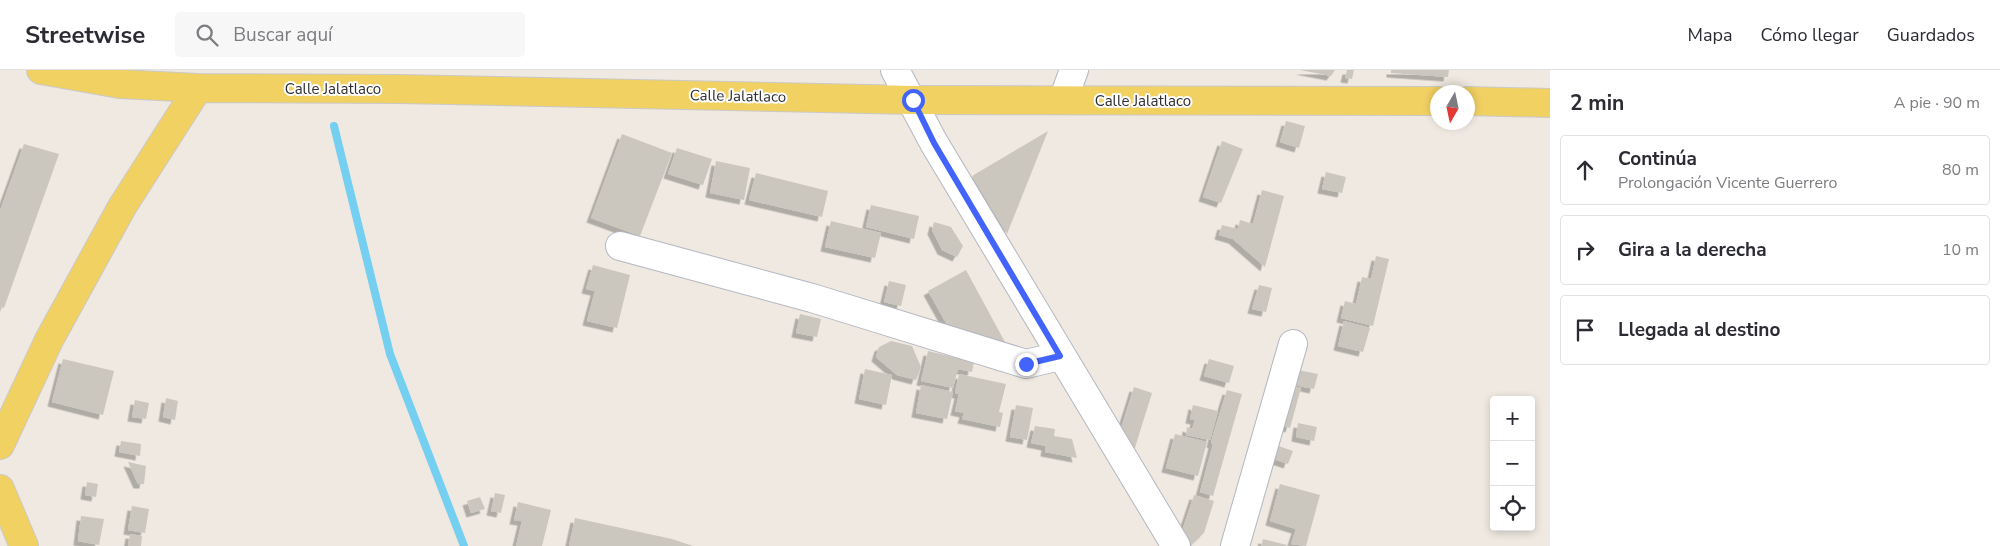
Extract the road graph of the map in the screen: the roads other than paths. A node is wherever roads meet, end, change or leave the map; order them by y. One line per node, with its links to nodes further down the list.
1 (41, 70): 5 (main road, Calle Jalatlaco)
2 (895, 70): 6 (street)
3 (1074, 70): 7 (street)
4 (275, 79): 5 (main road, Calle Jalatlaco); 6 (main road, Calle Jalatlaco)
5 (198, 88): 14 (main road)
6 (913, 100): 7 (main road, Calle Jalatlaco); 13 (street)
7 (1063, 100): 8 (main road, Calle Jalatlaco)
8 (1430, 101)
9 (1475, 101): 10 (main road)
10 (1550, 103)
11 (620, 246): 13 (street)
12 (1293, 344): 18 (street)
13 (1060, 356): 17 (street)
14 (0, 445)
15 (0, 489): 16 (main road)
16 (24, 546)
17 (1176, 546)
18 (1235, 546)

